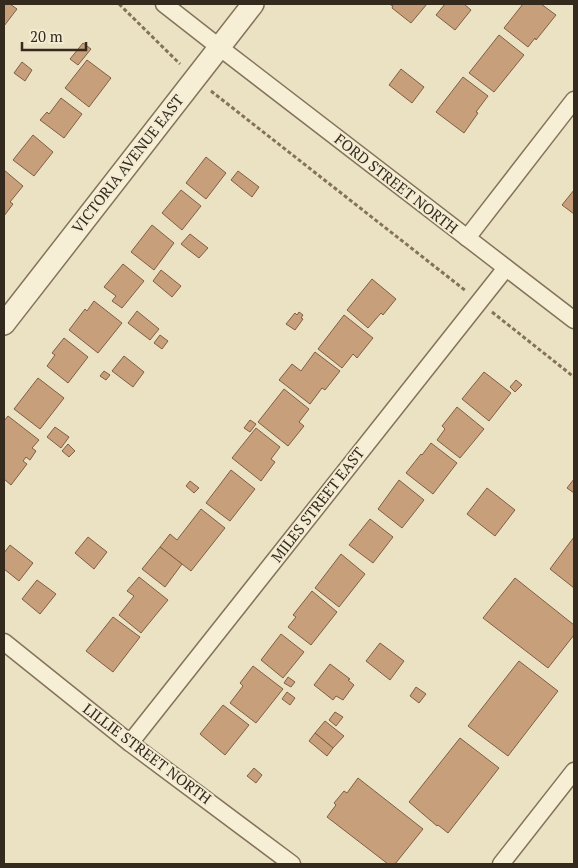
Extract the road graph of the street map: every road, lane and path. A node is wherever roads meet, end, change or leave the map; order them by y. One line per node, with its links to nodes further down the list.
1 (119, 4): 5 (path)
2 (164, 4): 4 (street, FORD STREET NORTH)
3 (253, 4): 4 (street, VICTORIA AVENUE EAST)
4 (219, 47): 5 (street, VICTORIA AVENUE EAST); 7 (street, FORD STREET NORTH)
5 (195, 78): 9 (path); 11 (street, VICTORIA AVENUE EAST)
6 (574, 100): 7 (street)
7 (467, 238): 8 (street, FORD STREET NORTH)
8 (506, 268): 9 (street, MILES STREET EAST); 10 (street, FORD STREET NORTH)
9 (479, 302): 12 (path); 14 (street, MILES STREET EAST)
10 (574, 320)
11 (4, 324)
12 (574, 377)
13 (4, 642): 14 (street, LILLIE STREET NORTH)
14 (130, 743): 16 (street, LILLIE STREET NORTH)
15 (574, 771): 17 (street)
16 (292, 864)
17 (501, 864)

